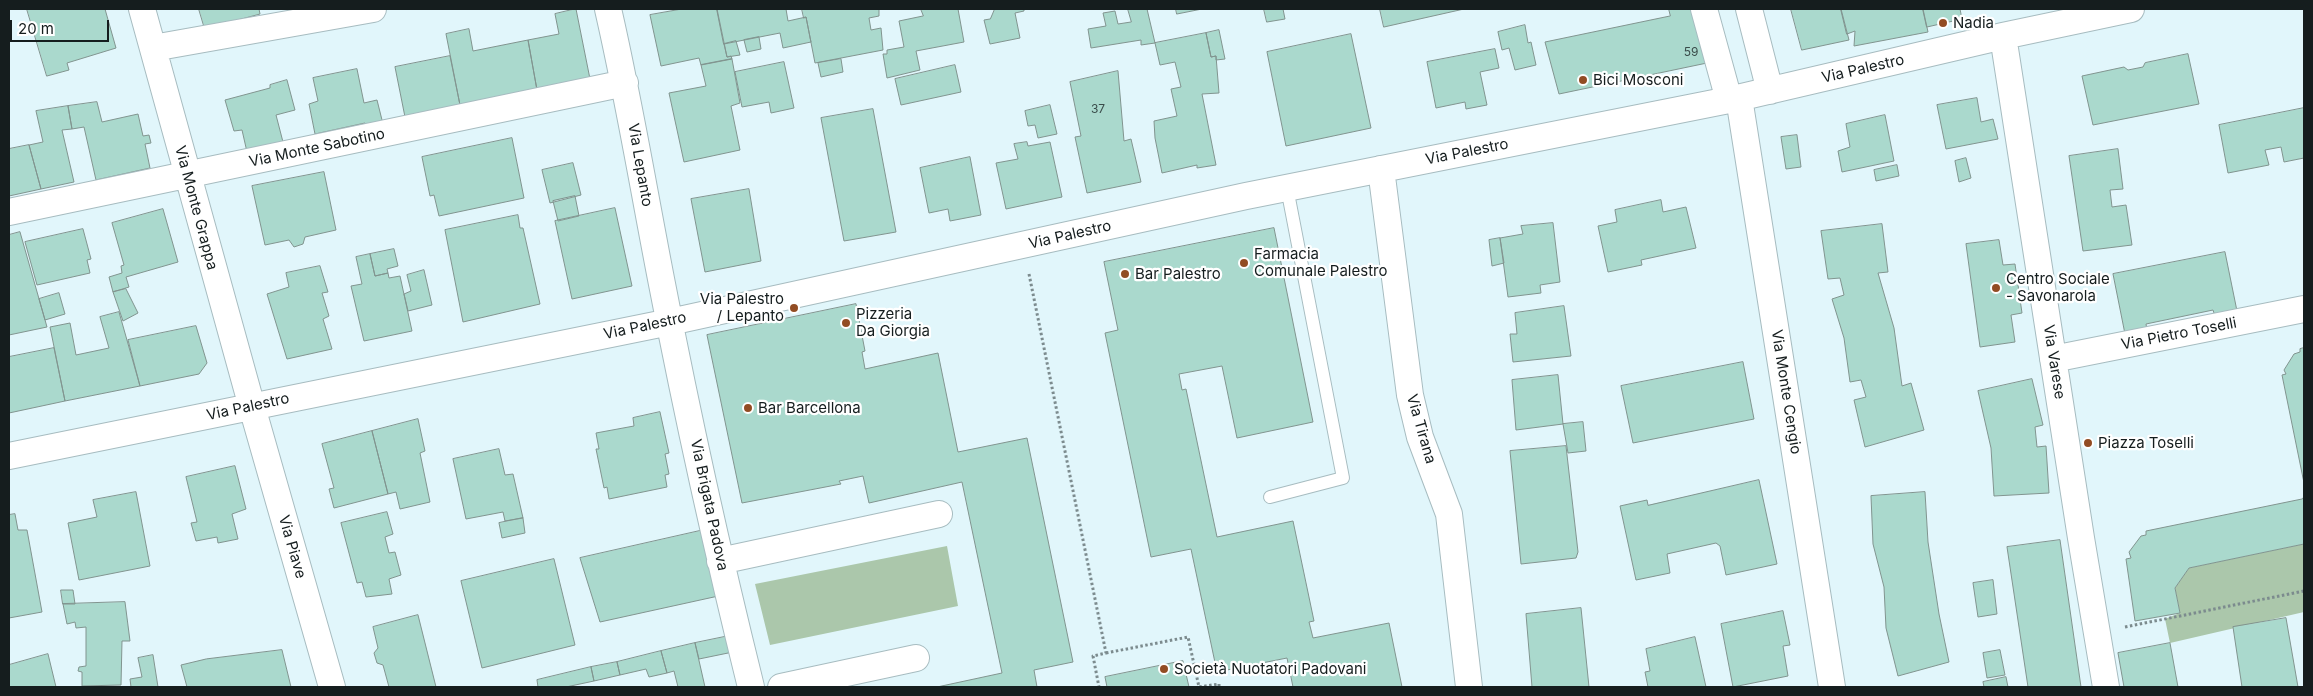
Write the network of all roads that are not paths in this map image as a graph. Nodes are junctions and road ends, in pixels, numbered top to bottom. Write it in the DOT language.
graph roads {
  1 [pos="142,9"];
  2 [pos="373,9"];
  3 [pos="608,9"];
  4 [pos="1704,9"];
  5 [pos="1749,9"];
  6 [pos="2131,9"];
  7 [pos="2003,36"];
  8 [pos="153,48"];
  9 [pos="625,83"];
  10 [pos="1770,91"];
  11 [pos="1734,99"];
  12 [pos="1381,169"];
  13 [pos="187,176"];
  14 [pos="1287,188"];
  15 [pos="9,212"];
  16 [pos="2304,309"];
  17 [pos="670,322"];
  18 [pos="2053,359"];
  19 [pos="252,407"];
  20 [pos="9,456"];
  21 [pos="1270,497"];
  22 [pos="939,514"];
  23 [pos="720,561"];
  24 [pos="916,658"];
  25 [pos="332,687"];
  26 [pos="751,687"];
  27 [pos="781,687"];
  28 [pos="1469,687"];
  29 [pos="1832,687"];
  30 [pos="2106,687"];
  1 -- 8 [label="street, Via Monte Grappa"];
  2 -- 8 [label="street"];
  3 -- 9 [label="street, Via Lepanto"];
  4 -- 11 [label="street, Via Monte Cengio"];
  5 -- 10 [label="street"];
  6 -- 7 [label="street, Via Palestro"];
  7 -- 10 [label="street, Via Palestro"];
  7 -- 18 [label="street, Via Varese"];
  8 -- 13 [label="street, Via Monte Grappa"];
  9 -- 13 [label="street, Via Monte Sabotino"];
  9 -- 17 [label="street, Via Lepanto"];
  10 -- 11 [label="street, Via Palestro"];
  11 -- 12 [label="street, Via Palestro"];
  11 -- 29 [label="street, Via Monte Cengio"];
  12 -- 14 [label="street, Via Palestro"];
  12 -- 28 [label="street, Via Tirana"];
  13 -- 15 [label="street, Via Monte Sabotino"];
  13 -- 19 [label="street, Via Monte Grappa"];
  14 -- 17 [label="street, Via Palestro"];
  14 -- 21 [label="lane"];
  16 -- 18 [label="street, Via Pietro Toselli"];
  17 -- 19 [label="street, Via Palestro"];
  17 -- 23 [label="street, Via Brigata Padova"];
  18 -- 30 [label="street, Via Varese"];
  19 -- 20 [label="street, Via Palestro"];
  19 -- 25 [label="street, Via Piave"];
  22 -- 23 [label="street"];
  23 -- 26 [label="street, Via Brigata Padova"];
  24 -- 27 [label="street"];
}
